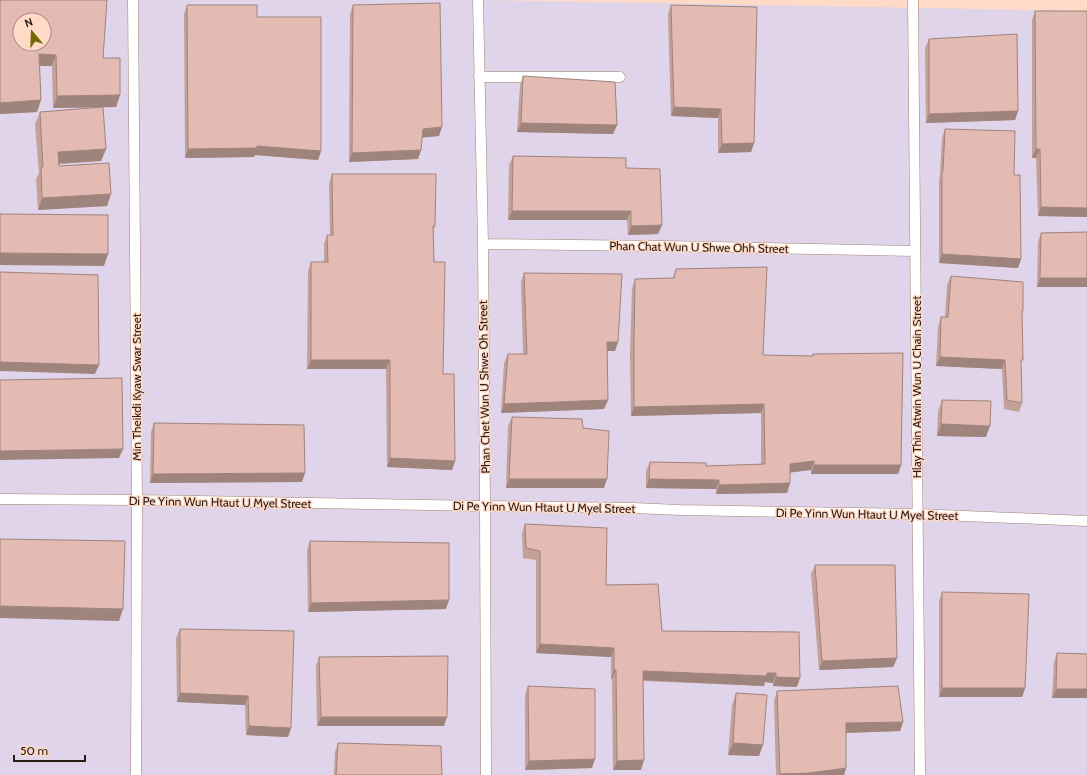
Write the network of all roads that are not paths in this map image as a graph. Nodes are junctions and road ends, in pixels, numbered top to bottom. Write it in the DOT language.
graph roads {
  1 [pos="133,0"];
  2 [pos="478,0"];
  3 [pos="913,0"];
  4 [pos="479,77"];
  5 [pos="620,77"];
  6 [pos="483,244"];
  7 [pos="915,251"];
  8 [pos="0,499"];
  9 [pos="137,500"];
  10 [pos="485,506"];
  11 [pos="917,514"];
  12 [pos="1087,521"];
  13 [pos="136,775"];
  14 [pos="486,775"];
  15 [pos="920,775"];
  1 -- 9 [label="street, Min Theikdi Kyaw Swar Street"];
  2 -- 4 [label="street, Phan Chet Wun U Shwe Oh Street"];
  3 -- 7 [label="street, Hlay Thin Atwin Wun U Chain Street"];
  4 -- 5 [label="street"];
  4 -- 6 [label="street, Phan Chet Wun U Shwe Oh Street"];
  6 -- 7 [label="street, Phan Chat Wun U Shwe Ohh Street"];
  6 -- 10 [label="street, Phan Chet Wun U Shwe Oh Street"];
  7 -- 11 [label="street, Hlay Thin Atwin Wun U Chain Street"];
  8 -- 9 [label="street, Di Pe Yinn Wun Htaut U Myel Street"];
  9 -- 10 [label="street, Di Pe Yinn Wun Htaut U Myel Street"];
  9 -- 13 [label="street, Min Theikdi Kyaw Swar Street"];
  10 -- 11 [label="street, Di Pe Yinn Wun Htaut U Myel Street"];
  10 -- 14 [label="street, Phan Chet Wun U Shwe Oh Street"];
  11 -- 12 [label="street, Di Pe Yinn Wun Htaut U Myel Street"];
  11 -- 15 [label="street, Hlay Thin Atwin Wun U Chain Street"];
}
